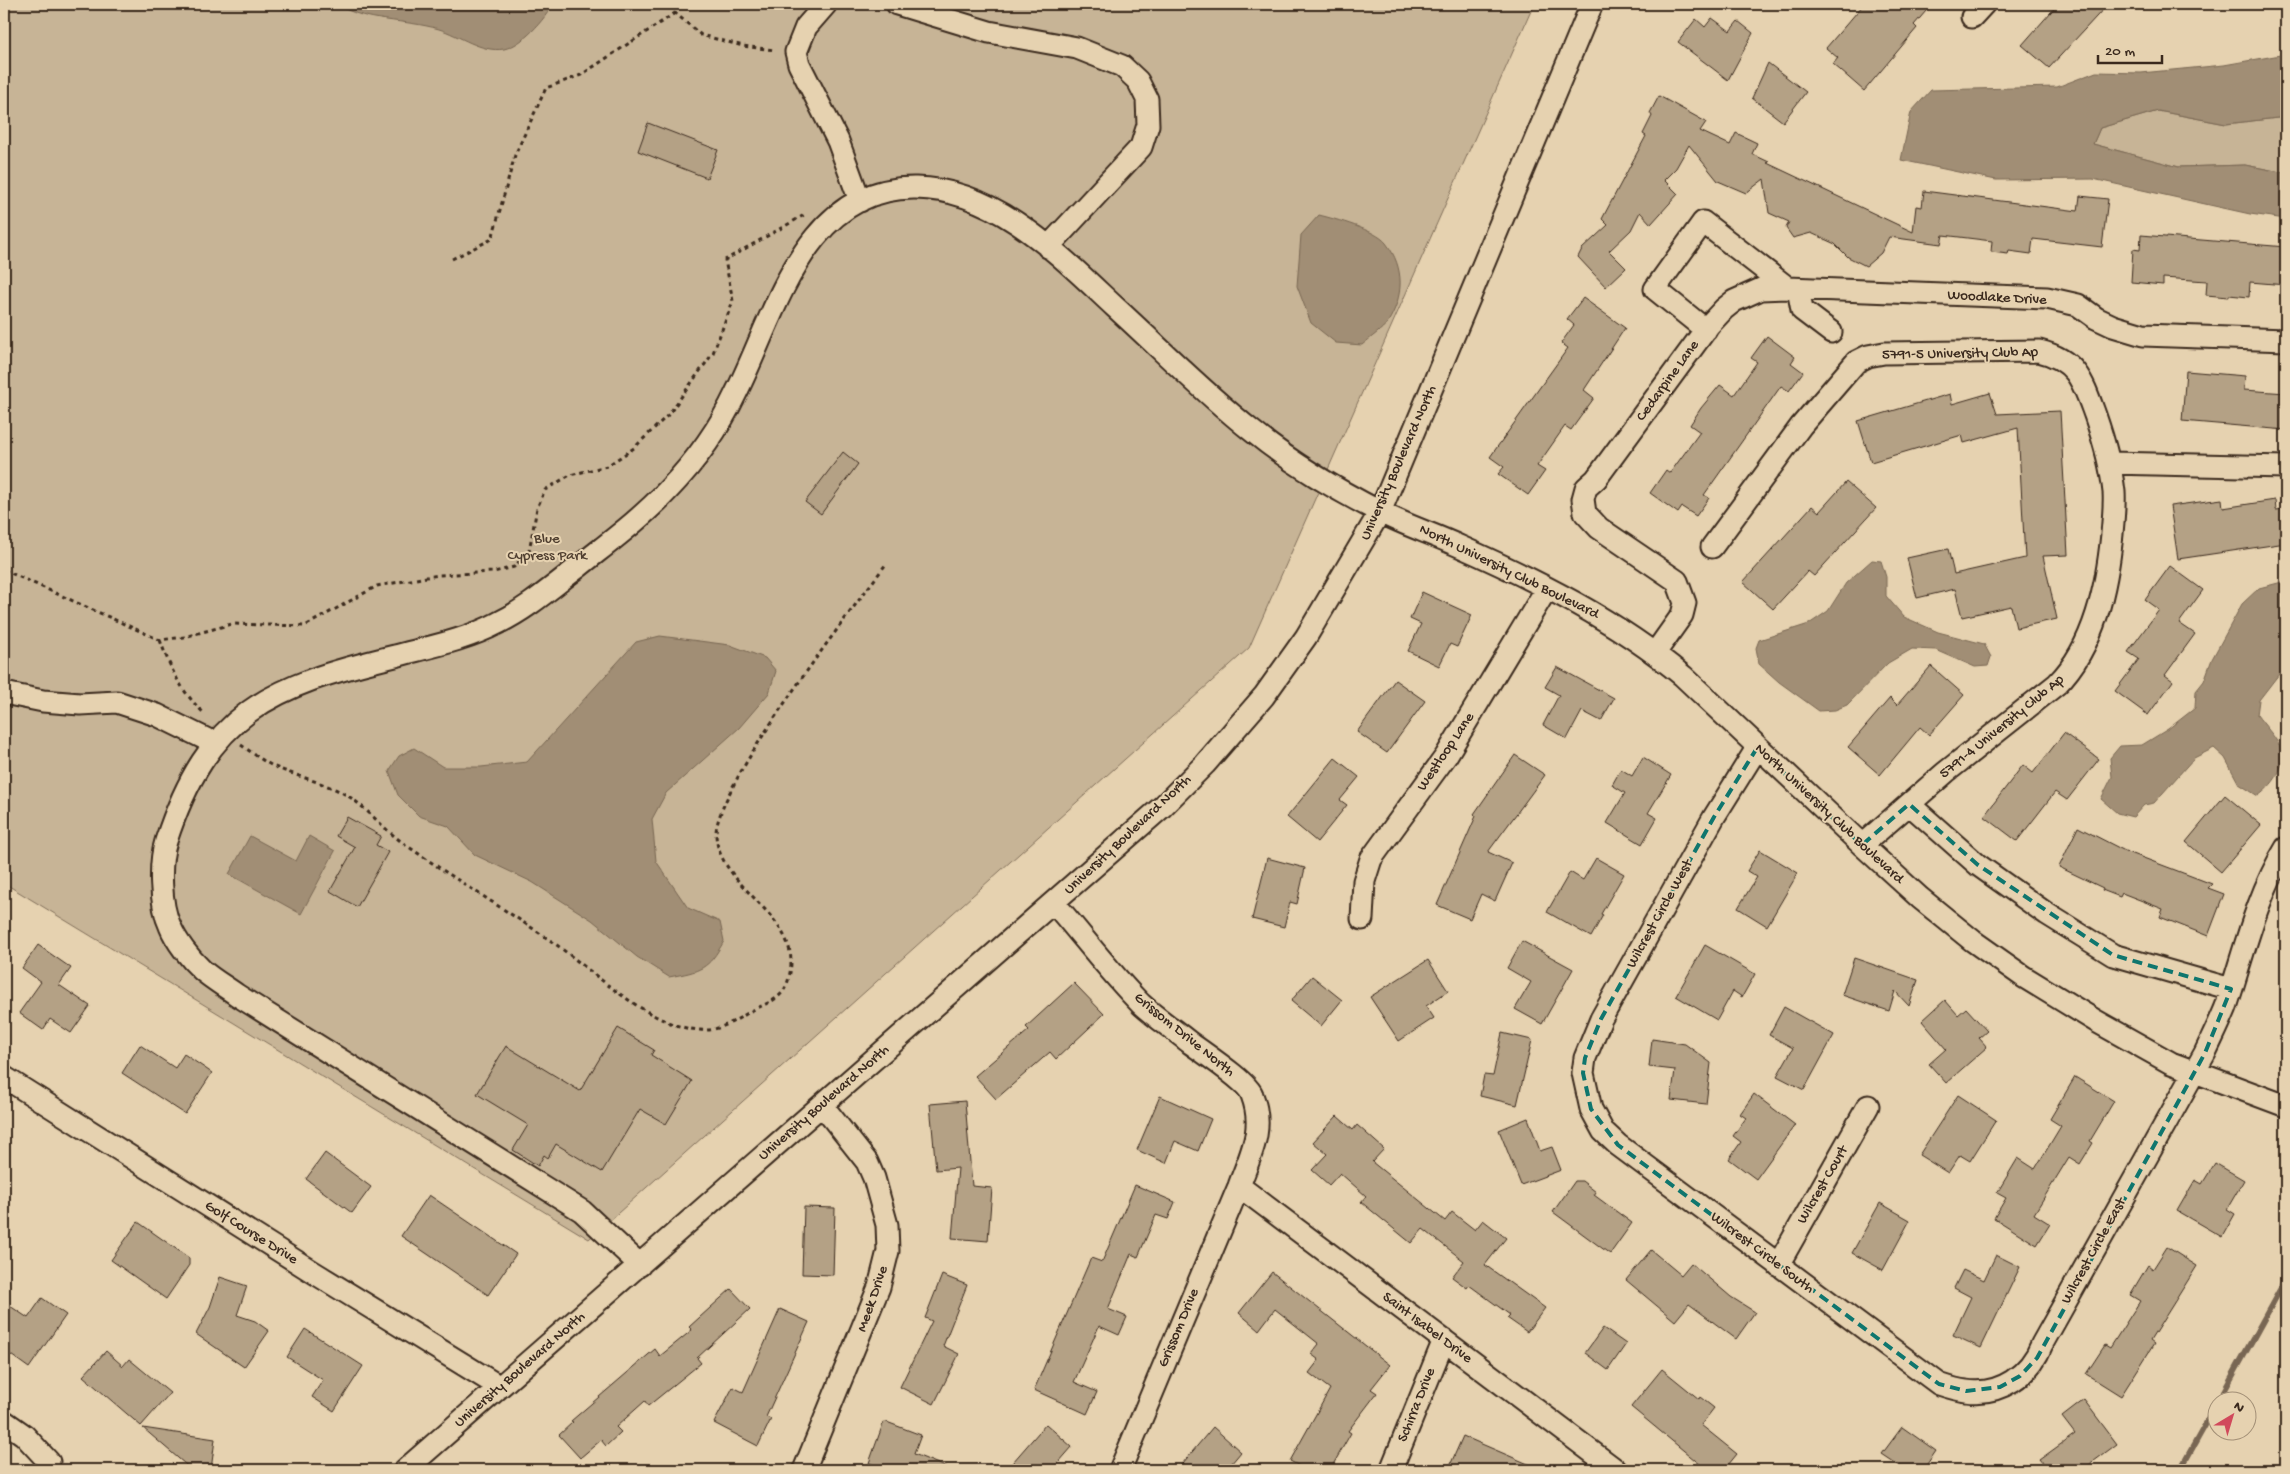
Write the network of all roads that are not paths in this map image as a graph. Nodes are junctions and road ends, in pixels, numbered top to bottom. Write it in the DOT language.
graph roads {
  1 [pos="826,4"];
  2 [pos="897,4"];
  3 [pos="1592,4"];
  4 [pos="860,201"];
  5 [pos="1048,247"];
  6 [pos="1793,288"];
  7 [pos="1761,289"];
  8 [pos="1706,330"];
  9 [pos="1831,332"];
  10 [pos="2286,340"];
  11 [pos="2110,463"];
  12 [pos="2286,467"];
  13 [pos="1380,512"];
  14 [pos="1712,547"];
  15 [pos="1547,588"];
  16 [pos="1655,653"];
  17 [pos="4,693"];
  18 [pos="220,737"];
  19 [pos="1757,748"];
  20 [pos="1909,804"];
  21 [pos="1862,846"];
  22 [pos="2286,848"];
  23 [pos="1054,903"];
  24 [pos="1362,919"];
  25 [pos="2231,989"];
  26 [pos="2192,1072"];
  27 [pos="4,1077"];
  28 [pos="1585,1088"];
  29 [pos="822,1105"];
  30 [pos="1868,1106"];
  31 [pos="2286,1106"];
  32 [pos="1239,1186"];
  33 [pos="640,1264"];
  34 [pos="1778,1265"];
  35 [pos="1444,1340"];
  36 [pos="500,1387"];
  37 [pos="1966,1391"];
  38 [pos="4,1421"];
  39 [pos="48,1462"];
  40 [pos="404,1470"];
  41 [pos="804,1470"];
  42 [pos="1120,1470"];
  43 [pos="1390,1470"];
  44 [pos="1616,1470"];
  1 -- 4 [label="street"];
  2 -- 5 [label="street"];
  3 -- 13 [label="street, University Boulevard North"];
  4 -- 5 [label="street, North University Club Boulevard"];
  4 -- 18 [label="street, North University Club Boulevard"];
  5 -- 13 [label="street, North University Club Boulevard"];
  6 -- 7 [label="street, Woodlake Drive"];
  6 -- 8 [label="street"];
  6 -- 9 [label="street"];
  6 -- 10 [label="street, Woodlake Drive"];
  7 -- 8 [label="street, Cedarpine Lane"];
  8 -- 16 [label="street, Cedarpine Lane"];
  11 -- 12 [label="street"];
  11 -- 14 [label="street, 5791-5 University Club Ap"];
  11 -- 20 [label="street, 5791-4 University Club Ap"];
  13 -- 15 [label="street, North University Club Boulevard"];
  13 -- 23 [label="street, University Boulevard North"];
  15 -- 16 [label="street, North University Club Boulevard"];
  15 -- 24 [label="street, Westloop Lane"];
  16 -- 19 [label="street, North University Club Boulevard"];
  17 -- 18 [label="street"];
  18 -- 33 [label="street, North University Club Boulevard"];
  19 -- 21 [label="street, North University Club Boulevard"];
  19 -- 28 [label="street, Wilcrest Circle West"];
  20 -- 21 [label="street, 5791-4 University Club Ap"];
  20 -- 25 [label="street"];
  21 -- 26 [label="street, North University Club Boulevard"];
  22 -- 25 [label="street, Wilcrest Circle East"];
  23 -- 29 [label="street, University Boulevard North"];
  23 -- 32 [label="street, Grissom Drive North"];
  25 -- 26 [label="street, Wilcrest Circle East"];
  26 -- 31 [label="street, North University Club Boulevard"];
  26 -- 37 [label="street, Wilcrest Circle East"];
  27 -- 36 [label="street, Golf Course Drive"];
  28 -- 34 [label="street, Wilcrest Circle South"];
  29 -- 33 [label="street, University Boulevard North"];
  29 -- 41 [label="street, Meek Drive"];
  30 -- 34 [label="street, Wilcrest Court"];
  32 -- 35 [label="street, Saint Isabel Drive"];
  32 -- 42 [label="street, Grissom Drive"];
  33 -- 36 [label="street, University Boulevard North"];
  34 -- 37 [label="street, Wilcrest Circle South"];
  35 -- 43 [label="street, Schirra Drive"];
  35 -- 44 [label="street, Saint Isabel Drive"];
  36 -- 40 [label="street, University Boulevard North"];
  38 -- 39 [label="street"];
}
